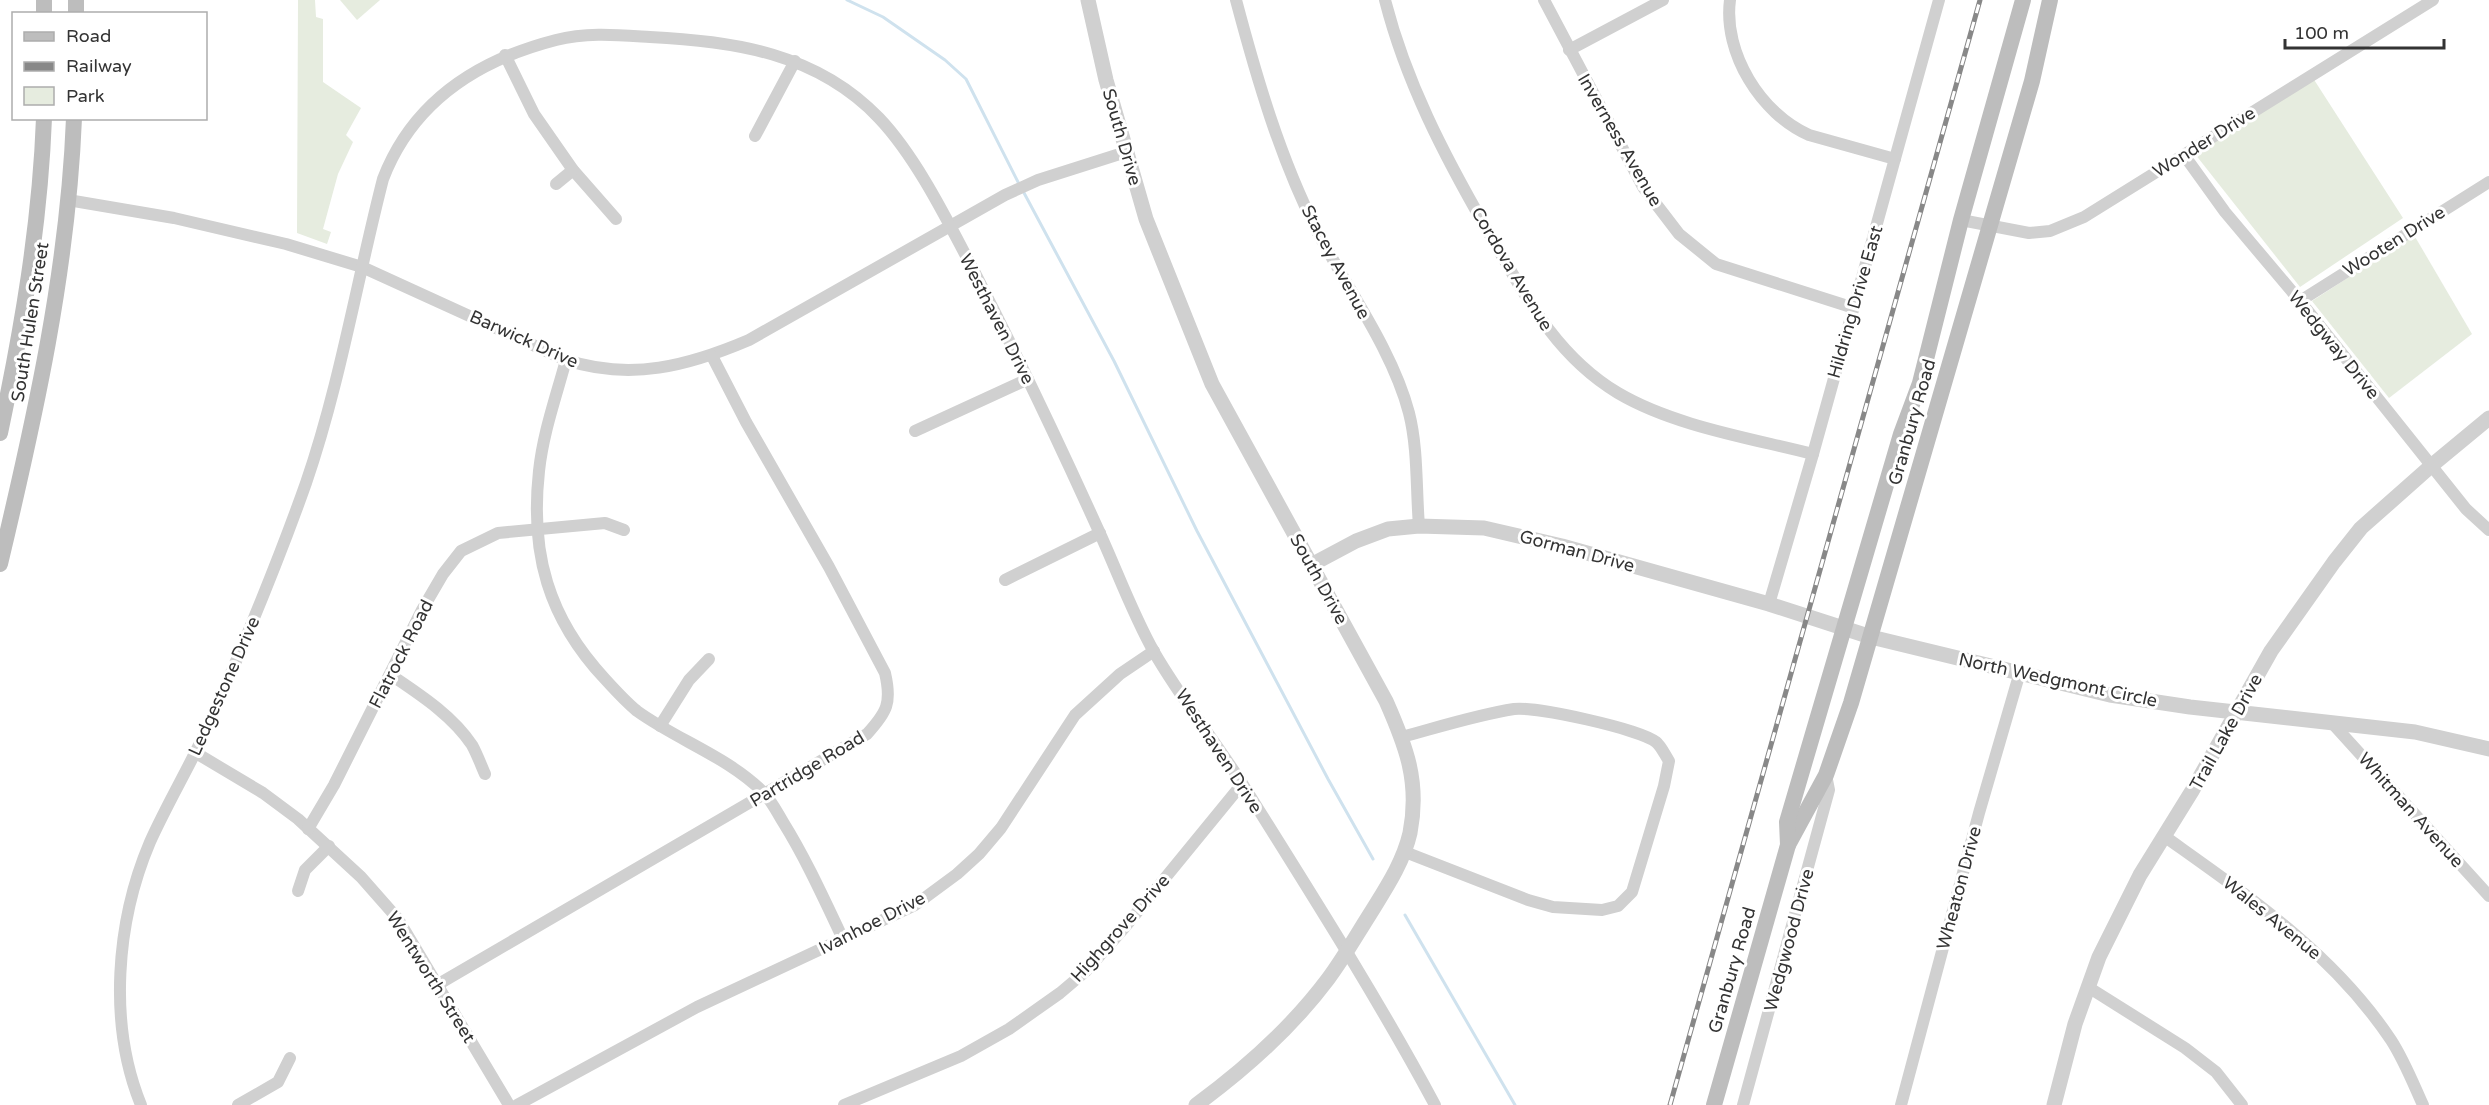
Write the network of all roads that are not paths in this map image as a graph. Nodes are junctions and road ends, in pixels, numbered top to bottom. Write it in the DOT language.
graph roads {
  1 [pos="1088,0"];
  2 [pos="1236,0"];
  3 [pos="1385,0"];
  4 [pos="1544,0"];
  5 [pos="1663,0"];
  6 [pos="1730,0"];
  7 [pos="1939,0"];
  8 [pos="2023,0"];
  9 [pos="2050,0"];
  10 [pos="2433,0"];
  11 [pos="1569,50"];
  12 [pos="506,55"];
  13 [pos="795,62"];
  14 [pos="44,120"];
  15 [pos="74,120"];
  16 [pos="755,136"];
  17 [pos="1126,152"];
  18 [pos="2184,155"];
  19 [pos="1895,159"];
  20 [pos="573,170"];
  21 [pos="2489,182"];
  22 [pos="556,184"];
  23 [pos="68,200"];
  24 [pos="616,219"];
  25 [pos="1961,220"];
  26 [pos="950,224"];
  27 [pos="1990,225"];
  28 [pos="362,267"];
  29 [pos="2300,301"];
  30 [pos="1854,308"];
  31 [pos="712,356"];
  32 [pos="566,360"];
  33 [pos="1028,379"];
  34 [pos="2489,418"];
  35 [pos="915,431"];
  36 [pos="0,433"];
  37 [pos="1813,454"];
  38 [pos="2431,466"];
  39 [pos="1419,526"];
  40 [pos="536,528"];
  41 [pos="624,530"];
  42 [pos="2489,530"];
  43 [pos="1100,532"];
  44 [pos="0,564"];
  45 [pos="1311,565"];
  46 [pos="1005,580"];
  47 [pos="1768,604"];
  48 [pos="1842,629"];
  49 [pos="1871,637"];
  50 [pos="1154,651"];
  51 [pos="708,659"];
  52 [pos="2020,672"];
  53 [pos="391,675"];
  54 [pos="1829,680"];
  55 [pos="2237,712"];
  56 [pos="2333,724"];
  57 [pos="660,726"];
  58 [pos="1402,737"];
  59 [pos="2489,749"];
  60 [pos="196,753"];
  61 [pos="485,774"];
  62 [pos="1826,775"];
  63 [pos="1242,784"];
  64 [pos="765,794"];
  65 [pos="308,829"];
  66 [pos="2164,836"];
  67 [pos="1788,845"];
  68 [pos="329,846"];
  69 [pos="1405,852"];
  70 [pos="298,891"];
  71 [pos="2489,896"];
  72 [pos="843,939"];
  73 [pos="1346,953"];
  74 [pos="437,985"];
  75 [pos="2088,987"];
  76 [pos="290,1058"];
  77 [pos="141,1105"];
  78 [pos="238,1105"];
  79 [pos="509,1105"];
  80 [pos="517,1105"];
  81 [pos="844,1105"];
  82 [pos="1196,1105"];
  83 [pos="1435,1105"];
  84 [pos="1714,1105"];
  85 [pos="1743,1105"];
  86 [pos="1901,1105"];
  87 [pos="2054,1105"];
  88 [pos="2242,1105"];
  89 [pos="2423,1105"];
  1 -- 17 [label="street, South Drive"];
  2 -- 39 [label="street, Stacey Avenue"];
  3 -- 37 [label="street, Cordova Avenue"];
  4 -- 11 [label="street, Inverness Avenue"];
  5 -- 11 [label="street"];
  6 -- 19 [label="street"];
  7 -- 19 [label="street, Hildring Drive East"];
  8 -- 25 [label="main road, Granbury Road"];
  9 -- 27 [label="main road, Granbury Road"];
  10 -- 18 [label="street, Wonder Drive"];
  11 -- 30 [label="street, Inverness Avenue"];
  12 -- 13 [label="street, Westhaven Drive"];
  12 -- 20 [label="street"];
  12 -- 28 [label="street, Westhaven Drive"];
  13 -- 16 [label="street"];
  13 -- 26 [label="street, Westhaven Drive"];
  14 -- 36 [label="main road, South Hulen Street"];
  15 -- 23 [label="main road, South Hulen Street"];
  17 -- 26 [label="street, Barwick Drive"];
  17 -- 45 [label="street, South Drive"];
  18 -- 27 [label="street, Wonder Drive"];
  18 -- 29 [label="street, Wedgway Drive"];
  19 -- 30 [label="street, Hildring Drive East"];
  20 -- 22 [label="street"];
  20 -- 24 [label="street"];
  21 -- 29 [label="street, Wooten Drive"];
  23 -- 28 [label="street, Barwick Drive"];
  23 -- 44 [label="main road, South Hulen Street"];
  25 -- 27 [label="street, Wonder Drive"];
  25 -- 48 [label="main road, Granbury Road"];
  26 -- 31 [label="street, Barwick Drive"];
  26 -- 33 [label="street, Westhaven Drive"];
  27 -- 49 [label="main road, Granbury Road"];
  28 -- 32 [label="street, Barwick Drive"];
  28 -- 60 [label="street, Ledgestone Drive"];
  29 -- 38 [label="street, Wedgway Drive"];
  30 -- 37 [label="street, Hildring Drive East"];
  31 -- 32 [label="street, Barwick Drive"];
  31 -- 64 [label="street, Partridge Road"];
  32 -- 40 [label="street"];
  33 -- 35 [label="street"];
  33 -- 43 [label="street, Westhaven Drive"];
  34 -- 38 [label="street, Trail Lake Drive"];
  37 -- 47 [label="street, Hildring Drive East"];
  38 -- 42 [label="street, Wedgway Drive"];
  38 -- 55 [label="street, Trail Lake Drive"];
  39 -- 45 [label="street, Gorman Drive"];
  39 -- 47 [label="street, Gorman Drive"];
  40 -- 41 [label="street, Flatrock Road"];
  40 -- 53 [label="street, Flatrock Road"];
  40 -- 57 [label="street"];
  43 -- 46 [label="street"];
  43 -- 50 [label="street, Westhaven Drive"];
  45 -- 58 [label="street, South Drive"];
  47 -- 48 [label="street, Gorman Drive"];
  48 -- 49 [label="street, North Wedgmont Circle"];
  48 -- 54 [label="main road, Granbury Road"];
  49 -- 52 [label="street, North Wedgmont Circle"];
  49 -- 62 [label="main road, Granbury Road"];
  50 -- 63 [label="street, Westhaven Drive"];
  50 -- 72 [label="street, Ivanhoe Drive"];
  51 -- 57 [label="street"];
  52 -- 55 [label="street, North Wedgmont Circle"];
  52 -- 86 [label="street, Wheaton Drive"];
  53 -- 61 [label="street"];
  53 -- 65 [label="street, Flatrock Road"];
  54 -- 62 [label="main road"];
  54 -- 67 [label="main road, Granbury Road"];
  55 -- 56 [label="street, North Wedgmont Circle"];
  55 -- 66 [label="street, Trail Lake Drive"];
  56 -- 59 [label="street, North Wedgmont Circle"];
  56 -- 71 [label="street, Whitman Avenue"];
  57 -- 64 [label="street"];
  58 -- 69 [label="street, South Drive"];
  58 -- 69 [label="street"];
  60 -- 65 [label="street, Wentworth Street"];
  60 -- 77 [label="street, Ledgestone Drive"];
  62 -- 67 [label="main road, Granbury Road"];
  62 -- 85 [label="street, Wedgwood Drive"];
  63 -- 73 [label="street, Westhaven Drive"];
  63 -- 81 [label="street, Highgrove Drive"];
  64 -- 72 [label="street"];
  64 -- 74 [label="street, Partridge Road"];
  65 -- 68 [label="street, Wentworth Street"];
  66 -- 75 [label="street, Trail Lake Drive"];
  66 -- 89 [label="street, Wales Avenue"];
  67 -- 84 [label="main road, Granbury Road"];
  68 -- 70 [label="street"];
  68 -- 74 [label="street, Wentworth Street"];
  69 -- 73 [label="street, South Drive"];
  72 -- 80 [label="street, Ivanhoe Drive"];
  73 -- 82 [label="street, South Drive"];
  73 -- 83 [label="street, Westhaven Drive"];
  74 -- 79 [label="street, Wentworth Street"];
  75 -- 87 [label="street, Trail Lake Drive"];
  75 -- 88 [label="street"];
  76 -- 78 [label="street"];
}
